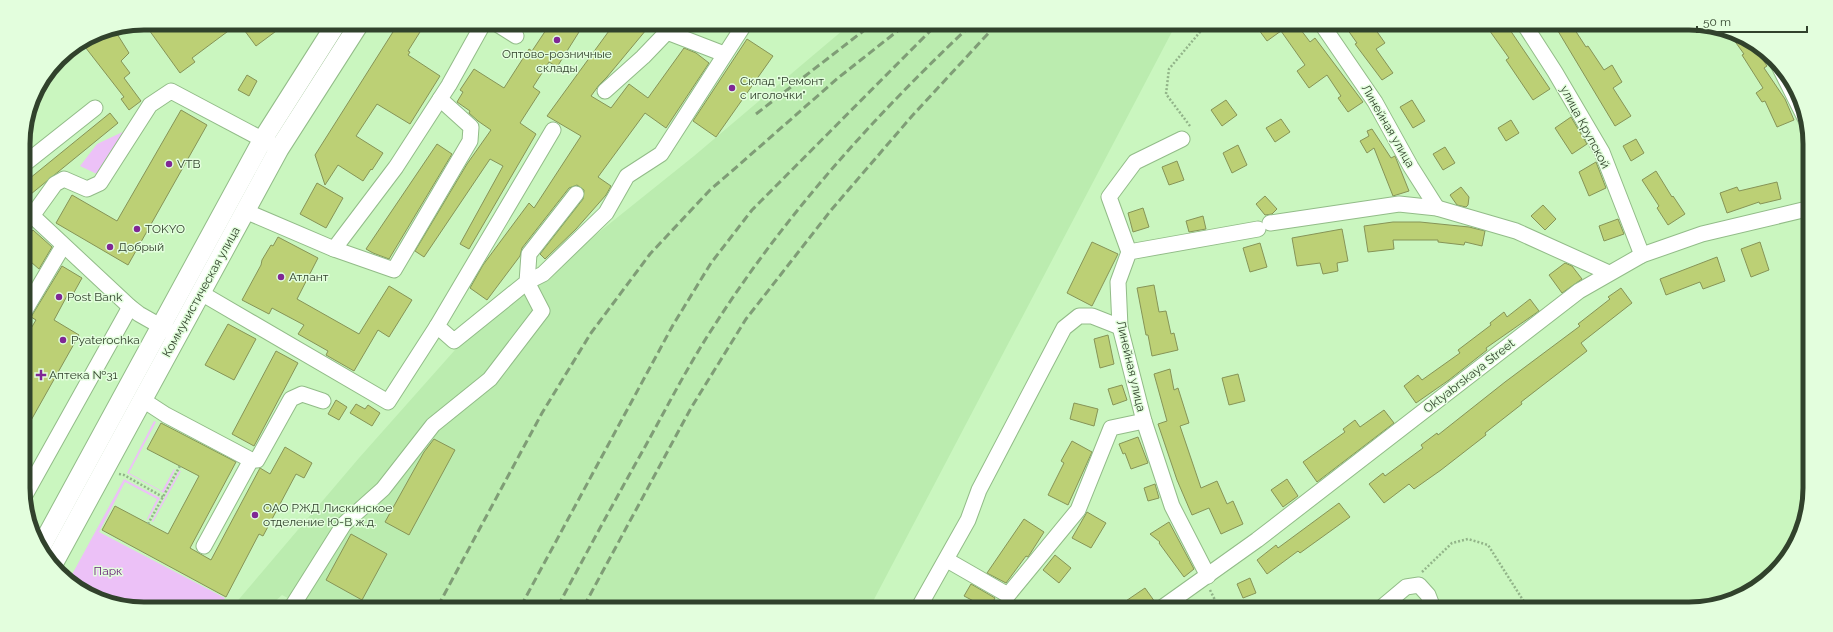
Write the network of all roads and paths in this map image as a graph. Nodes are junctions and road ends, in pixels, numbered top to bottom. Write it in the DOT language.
graph roads {
  1 [pos="332,30"];
  2 [pos="355,30"];
  3 [pos="480,30"];
  4 [pos="506,30"];
  5 [pos="741,30"];
  6 [pos="1202,30"];
  7 [pos="1325,30"];
  8 [pos="1528,30"];
  9 [pos="516,36"];
  10 [pos="724,54"];
  11 [pos="605,91"];
  12 [pos="440,99"];
  13 [pos="95,108"];
  14 [pos="553,130"];
  15 [pos="1188,136"];
  16 [pos="263,139"];
  17 [pos="279,149"];
  18 [pos="30,159"];
  19 [pos="576,194"];
  20 [pos="1437,208"];
  21 [pos="30,210"];
  22 [pos="1803,210"];
  23 [pos="245,211"];
  24 [pos="30,214"];
  25 [pos="63,246"];
  26 [pos="334,248"];
  27 [pos="1129,252"];
  28 [pos="1642,255"];
  29 [pos="1609,273"];
  30 [pos="527,282"];
  31 [pos="201,293"];
  32 [pos="30,302"];
  33 [pos="130,307"];
  34 [pos="161,326"];
  35 [pos="437,326"];
  36 [pos="1120,327"];
  37 [pos="177,336"];
  38 [pos="142,400"];
  39 [pos="323,401"];
  40 [pos="1144,421"];
  41 [pos="251,460"];
  42 [pos="180,466"];
  43 [pos="124,475"];
  44 [pos="30,486"];
  45 [pos="163,497"];
  46 [pos="148,524"];
  47 [pos="42,538"];
  48 [pos="204,546"];
  49 [pos="55,560"];
  50 [pos="947,560"];
  51 [pos="1206,578"];
  52 [pos="1406,587"];
  53 [pos="295,602"];
  54 [pos="922,602"];
  55 [pos="1171,602"];
  56 [pos="1216,602"];
  57 [pos="1388,602"];
  58 [pos="1431,602"];
  59 [pos="1524,602"];
  1 -- 16 [label="main road, Коммунистическая улица"];
  2 -- 17 [label="main road, Коммунистическая улица"];
  3 -- 12 [label="street"];
  4 -- 9 [label="street"];
  5 -- 10 [label="street"];
  6 -- 15 [label="path"];
  7 -- 20 [label="street, Линейная улица"];
  8 -- 28 [label="street, улица Крупской"];
  10 -- 11 [label="street"];
  10 -- 30 [label="street"];
  12 -- 26 [label="street"];
  12 -- 26 [label="street"];
  13 -- 18 [label="street"];
  14 -- 35 [label="street"];
  15 -- 27 [label="street"];
  16 -- 17 [label="street"];
  16 -- 21 [label="street"];
  16 -- 34 [label="main road, Коммунистическая улица"];
  17 -- 23 [label="main road, Коммунистическая улица"];
  19 -- 30 [label="street"];
  20 -- 27 [label="street"];
  20 -- 29 [label="street"];
  22 -- 28 [label="street, Oktyabrskaya Street"];
  23 -- 26 [label="street"];
  23 -- 31 [label="main road, Коммунистическая улица"];
  24 -- 25 [label="street"];
  25 -- 32 [label="street"];
  25 -- 33 [label="street"];
  27 -- 36 [label="street, Линейная улица"];
  28 -- 29 [label="street, Oktyabrskaya Street"];
  29 -- 51 [label="street, Oktyabrskaya Street"];
  30 -- 35 [label="street"];
  30 -- 53 [label="street"];
  31 -- 35 [label="street"];
  31 -- 37 [label="main road, Коммунистическая улица"];
  33 -- 34 [label="street"];
  33 -- 44 [label="street"];
  34 -- 37 [label="street"];
  34 -- 47 [label="main road, Коммунистическая улица"];
  36 -- 40 [label="street, Линейная улица"];
  36 -- 50 [label="street"];
  37 -- 38 [label="main road, Коммунистическая улица"];
  38 -- 41 [label="street"];
  38 -- 49 [label="main road, Коммунистическая улица"];
  39 -- 41 [label="street"];
  40 -- 50 [label="street"];
  40 -- 51 [label="street, Линейная улица"];
  41 -- 48 [label="street"];
  42 -- 45 [label="path"];
  43 -- 45 [label="path"];
  45 -- 46 [label="path"];
  50 -- 54 [label="street"];
  51 -- 55 [label="street, Oktyabrskaya Street"];
  51 -- 56 [label="path"];
  52 -- 57 [label="street"];
  52 -- 58 [label="street"];
  52 -- 59 [label="path"];
}
